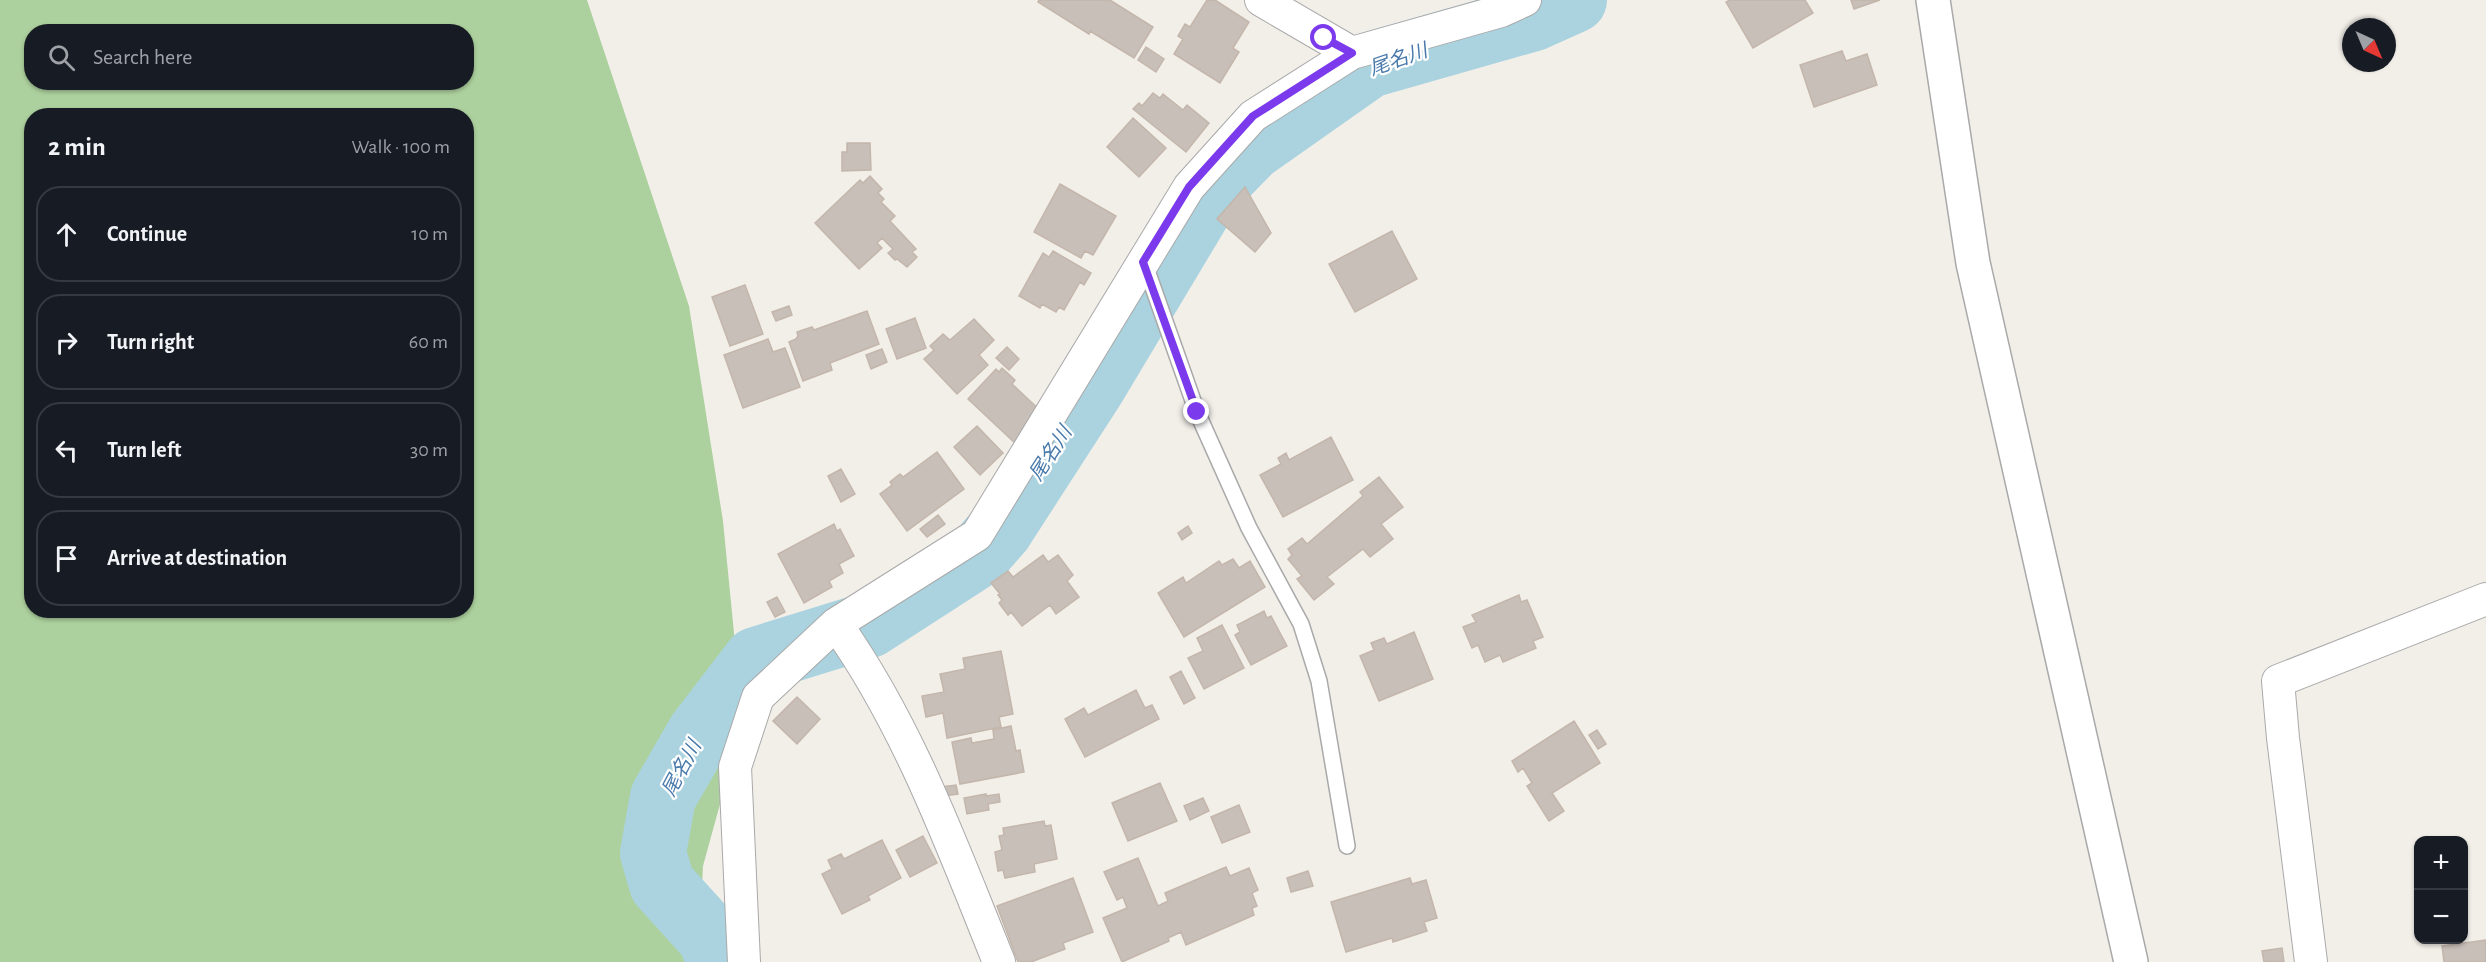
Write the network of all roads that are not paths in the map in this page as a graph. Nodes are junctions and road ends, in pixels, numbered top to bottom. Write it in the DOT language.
graph roads {
  1 [pos="1261,0"];
  2 [pos="1525,0"];
  3 [pos="1933,0"];
  4 [pos="1352,53"];
  5 [pos="1143,262"];
  6 [pos="2486,599"];
  7 [pos="836,624"];
  8 [pos="1347,846"];
  9 [pos="744,962"];
  10 [pos="999,962"];
  11 [pos="2131,962"];
  12 [pos="2311,962"];
  1 -- 4 [label="street"];
  2 -- 4 [label="street"];
  3 -- 11 [label="street"];
  4 -- 5 [label="street"];
  5 -- 7 [label="street"];
  5 -- 8 [label="lane"];
  6 -- 12 [label="street"];
  7 -- 9 [label="street"];
  7 -- 10 [label="street"];
}
